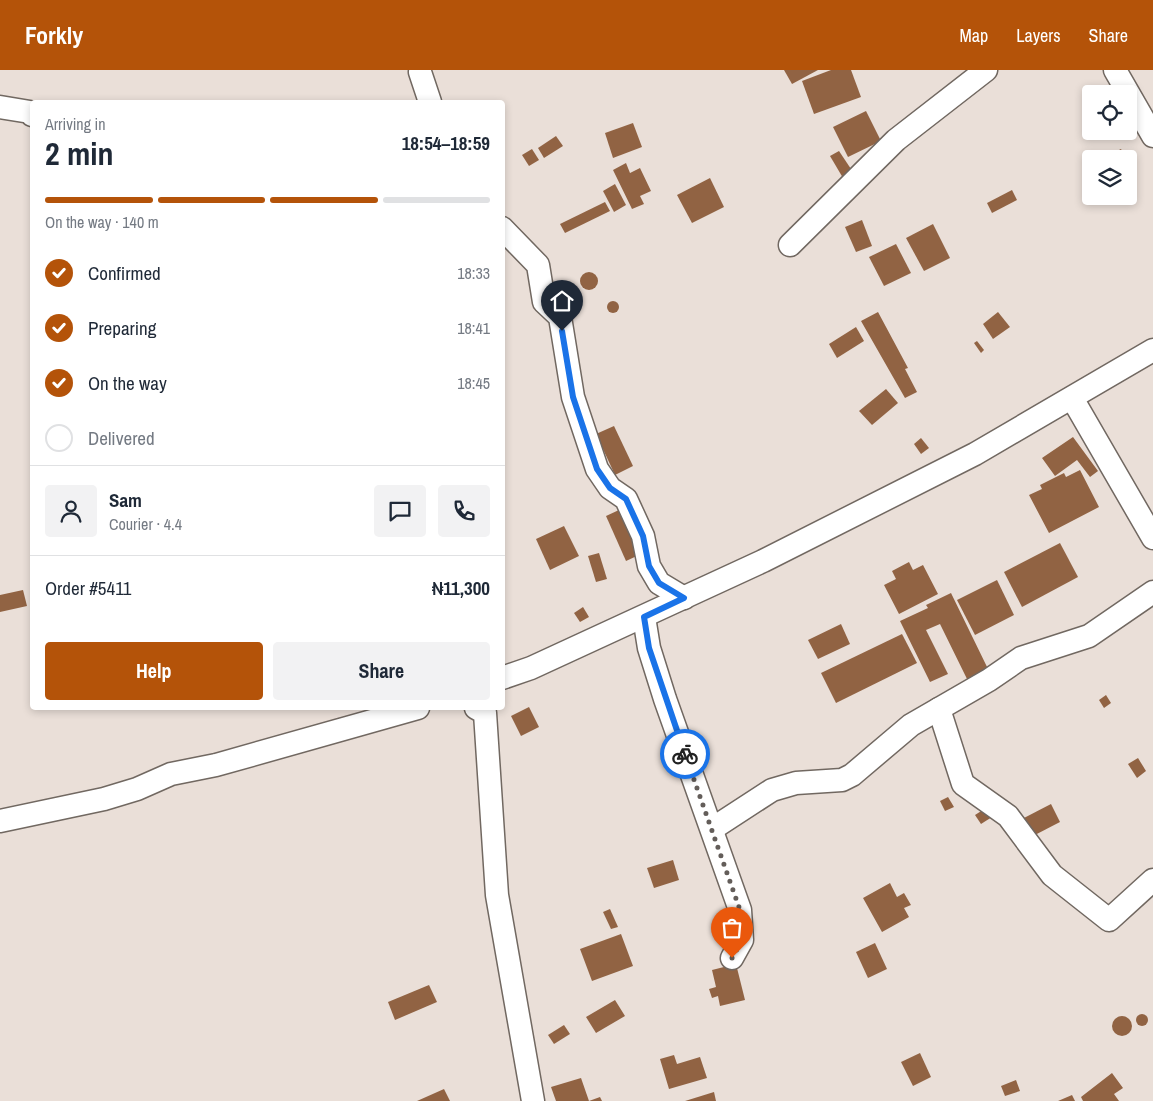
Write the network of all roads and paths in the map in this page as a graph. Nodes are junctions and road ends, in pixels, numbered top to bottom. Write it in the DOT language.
graph roads {
  1 [pos="986,70"];
  2 [pos="1115,70"];
  3 [pos="420,72"];
  4 [pos="429,100"];
  5 [pos="0,107"];
  6 [pos="30,112"];
  7 [pos="1153,136"];
  8 [pos="505,231"];
  9 [pos="790,245"];
  10 [pos="1153,350"];
  11 [pos="1072,398"];
  12 [pos="1153,538"];
  13 [pos="1153,592"];
  14 [pos="684,598"];
  15 [pos="644,617"];
  16 [pos="505,677"];
  17 [pos="939,709"];
  18 [pos="411,710"];
  19 [pos="480,710"];
  20 [pos="0,821"];
  21 [pos="712,829"];
  22 [pos="1153,880"];
  23 [pos="732,958"];
  24 [pos="533,1101"];
  1 -- 9 [label="street"];
  2 -- 7 [label="street"];
  3 -- 4 [label="street"];
  5 -- 6 [label="street"];
  8 -- 14 [label="street"];
  10 -- 11 [label="street"];
  11 -- 12 [label="street"];
  11 -- 14 [label="street"];
  13 -- 17 [label="street"];
  14 -- 15 [label="street"];
  15 -- 16 [label="street"];
  15 -- 21 [label="street"];
  17 -- 21 [label="street"];
  17 -- 22 [label="street"];
  18 -- 20 [label="street"];
  19 -- 24 [label="street"];
  21 -- 23 [label="street"];
}
